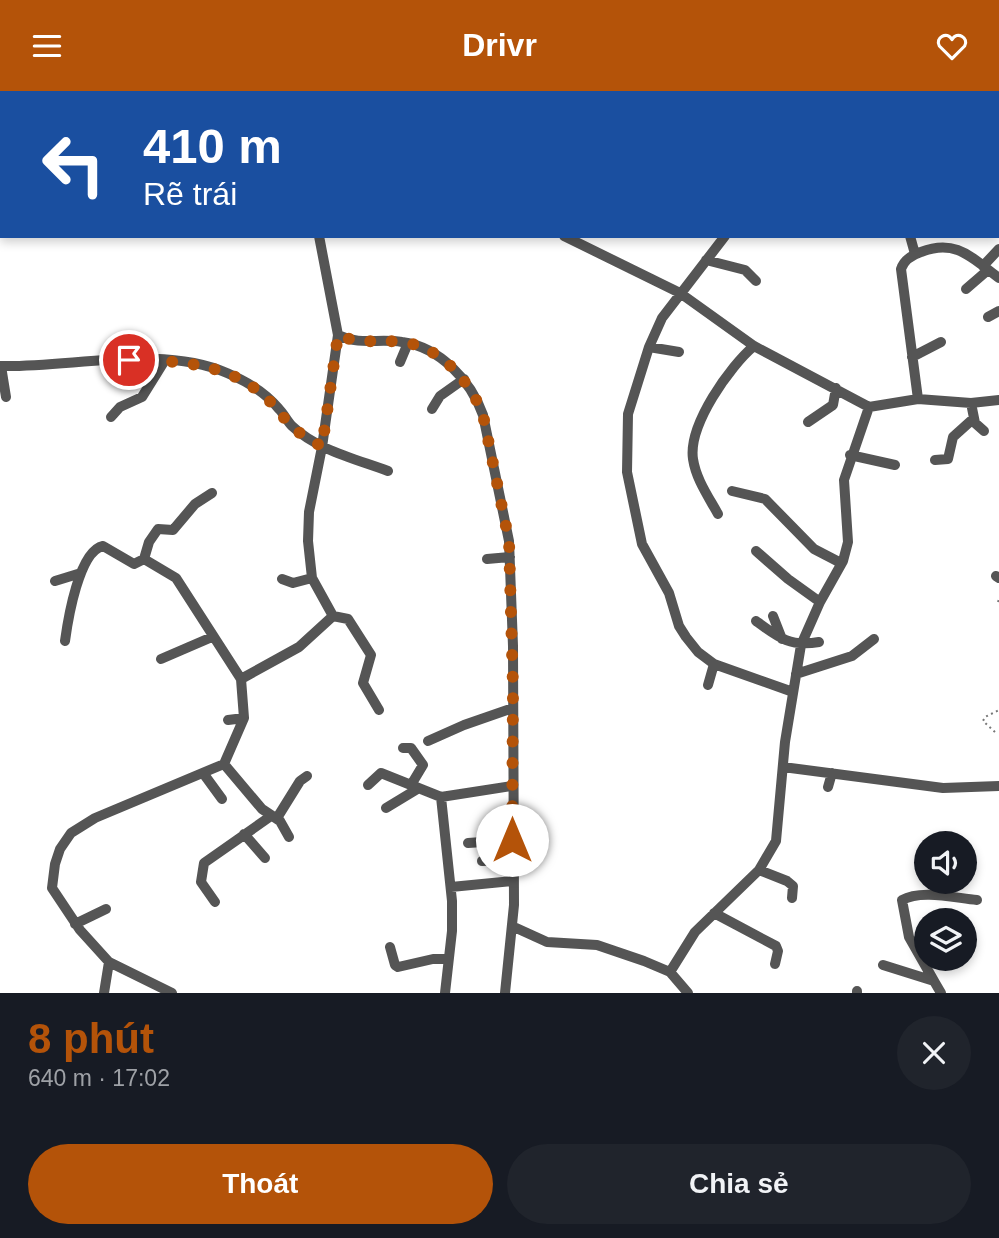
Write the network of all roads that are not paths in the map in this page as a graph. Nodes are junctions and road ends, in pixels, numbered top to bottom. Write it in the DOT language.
graph roads {
  1 [pos="319,238"];
  2 [pos="568,238"];
  3 [pos="723,238"];
  4 [pos="911,238"];
  5 [pos="999,249"];
  6 [pos="915,254"];
  7 [pos="706,260"];
  8 [pos="986,268"];
  9 [pos="999,278"];
  10 [pos="757,281"];
  11 [pos="966,289"];
  12 [pos="680,293"];
  13 [pos="999,311"];
  14 [pos="988,317"];
  15 [pos="338,335"];
  16 [pos="941,342"];
  17 [pos="408,343"];
  18 [pos="754,346"];
  19 [pos="649,347"];
  20 [pos="679,352"];
  21 [pos="912,357"];
  22 [pos="165,361"];
  23 [pos="400,362"];
  24 [pos="1,366"];
  25 [pos="464,379"];
  26 [pos="836,388"];
  27 [pos="6,397"];
  28 [pos="918,399"];
  29 [pos="999,400"];
  30 [pos="971,404"];
  31 [pos="869,407"];
  32 [pos="432,409"];
  33 [pos="111,417"];
  34 [pos="973,419"];
  35 [pos="808,422"];
  36 [pos="984,432"];
  37 [pos="322,447"];
  38 [pos="850,455"];
  39 [pos="935,460"];
  40 [pos="895,465"];
  41 [pos="388,471"];
  42 [pos="732,491"];
  43 [pos="212,493"];
  44 [pos="718,514"];
  45 [pos="756,551"];
  46 [pos="510,557"];
  47 [pos="144,559"];
  48 [pos="487,559"];
  49 [pos="841,563"];
  50 [pos="81,573"];
  51 [pos="312,578"];
  52 [pos="282,579"];
  53 [pos="55,581"];
  54 [pos="820,602"];
  55 [pos="333,616"];
  56 [pos="773,617"];
  57 [pos="756,621"];
  58 [pos="212,637"];
  59 [pos="874,639"];
  60 [pos="782,640"];
  61 [pos="65,641"];
  62 [pos="819,642"];
  63 [pos="801,645"];
  64 [pos="160,659"];
  65 [pos="714,664"];
  66 [pos="796,674"];
  67 [pos="241,679"];
  68 [pos="708,685"];
  69 [pos="793,692"];
  70 [pos="513,708"];
  71 [pos="379,710"];
  72 [pos="244,718"];
  73 [pos="228,720"];
  74 [pos="428,741"];
  75 [pos="403,748"];
  76 [pos="224,764"];
  77 [pos="783,767"];
  78 [pos="203,773"];
  79 [pos="832,773"];
  80 [pos="307,776"];
  81 [pos="368,785"];
  82 [pos="512,786"];
  83 [pos="999,786"];
  84 [pos="415,787"];
  85 [pos="828,787"];
  86 [pos="441,797"];
  87 [pos="222,799"];
  88 [pos="386,808"];
  89 [pos="274,817"];
  90 [pos="244,834"];
  91 [pos="289,838"];
  92 [pos="512,840"];
  93 [pos="468,843"];
  94 [pos="265,858"];
  95 [pos="512,860"];
  96 [pos="482,861"];
  97 [pos="759,870"];
  98 [pos="513,881"];
  99 [pos="451,887"];
  100 [pos="792,898"];
  101 [pos="977,900"];
  102 [pos="215,902"];
  103 [pos="106,909"];
  104 [pos="714,913"];
  105 [pos="75,924"];
  106 [pos="514,927"];
  107 [pos="390,947"];
  108 [pos="448,959"];
  109 [pos="109,962"];
  110 [pos="775,964"];
  111 [pos="883,965"];
  112 [pos="670,972"];
  113 [pos="934,981"];
  114 [pos="104,993"];
  115 [pos="172,993"];
  116 [pos="445,993"];
  117 [pos="505,993"];
  118 [pos="688,993"];
  119 [pos="941,993"];
  1 -- 15 [label="street"];
  2 -- 12 [label="street"];
  3 -- 7 [label="street"];
  4 -- 6 [label="street"];
  5 -- 8 [label="street"];
  6 -- 8 [label="street"];
  6 -- 21 [label="street"];
  7 -- 10 [label="street"];
  7 -- 12 [label="street"];
  8 -- 9 [label="street"];
  8 -- 11 [label="street"];
  12 -- 18 [label="street"];
  12 -- 19 [label="street"];
  13 -- 14 [label="street"];
  15 -- 17 [label="street"];
  15 -- 37 [label="street"];
  16 -- 21 [label="street"];
  17 -- 23 [label="street"];
  17 -- 25 [label="street"];
  18 -- 26 [label="street"];
  18 -- 44 [label="street"];
  19 -- 20 [label="street"];
  19 -- 65 [label="street"];
  21 -- 28 [label="street"];
  22 -- 24 [label="street"];
  22 -- 33 [label="street"];
  22 -- 37 [label="street"];
  24 -- 27 [label="street"];
  25 -- 32 [label="street"];
  25 -- 46 [label="street"];
  26 -- 31 [label="street"];
  26 -- 35 [label="street"];
  28 -- 30 [label="street"];
  28 -- 31 [label="street"];
  29 -- 30 [label="street"];
  30 -- 34 [label="street"];
  31 -- 38 [label="street"];
  34 -- 36 [label="street"];
  34 -- 39 [label="street"];
  37 -- 41 [label="street"];
  37 -- 51 [label="street"];
  38 -- 40 [label="street"];
  38 -- 49 [label="street"];
  42 -- 49 [label="street"];
  43 -- 47 [label="street"];
  45 -- 54 [label="street"];
  46 -- 48 [label="street"];
  46 -- 70 [label="street"];
  47 -- 50 [label="street"];
  47 -- 58 [label="street"];
  49 -- 54 [label="street"];
  50 -- 53 [label="street"];
  50 -- 61 [label="street"];
  51 -- 52 [label="street"];
  51 -- 55 [label="street"];
  54 -- 63 [label="street"];
  55 -- 67 [label="street"];
  55 -- 71 [label="street"];
  56 -- 60 [label="street"];
  57 -- 60 [label="street"];
  58 -- 64 [label="street"];
  58 -- 67 [label="street"];
  59 -- 66 [label="street"];
  60 -- 63 [label="street"];
  62 -- 63 [label="street"];
  63 -- 66 [label="street"];
  65 -- 68 [label="street"];
  65 -- 69 [label="street"];
  66 -- 69 [label="street"];
  67 -- 72 [label="street"];
  69 -- 77 [label="street"];
  70 -- 74 [label="street"];
  70 -- 82 [label="street"];
  72 -- 73 [label="street"];
  72 -- 76 [label="street"];
  75 -- 84 [label="street"];
  76 -- 78 [label="street"];
  76 -- 89 [label="street"];
  77 -- 79 [label="street"];
  77 -- 97 [label="street"];
  78 -- 87 [label="street"];
  78 -- 105 [label="street"];
  79 -- 83 [label="street"];
  79 -- 85 [label="street"];
  80 -- 89 [label="street"];
  81 -- 84 [label="street"];
  82 -- 86 [label="street"];
  82 -- 92 [label="street"];
  84 -- 86 [label="street"];
  84 -- 88 [label="street"];
  86 -- 99 [label="street"];
  89 -- 90 [label="street"];
  89 -- 91 [label="street"];
  90 -- 94 [label="street"];
  90 -- 102 [label="street"];
  92 -- 93 [label="street"];
  92 -- 95 [label="street"];
  95 -- 96 [label="street"];
  95 -- 98 [label="street"];
  97 -- 100 [label="street"];
  97 -- 104 [label="street"];
  98 -- 99 [label="street"];
  98 -- 106 [label="street"];
  99 -- 108 [label="street"];
  101 -- 113 [label="street"];
  103 -- 105 [label="street"];
  104 -- 110 [label="street"];
  104 -- 112 [label="street"];
  105 -- 109 [label="street"];
  106 -- 112 [label="street"];
  106 -- 117 [label="street"];
  107 -- 108 [label="street"];
  108 -- 116 [label="street"];
  109 -- 114 [label="street"];
  109 -- 115 [label="street"];
  111 -- 113 [label="street"];
  112 -- 118 [label="street"];
  113 -- 119 [label="street"];
}
